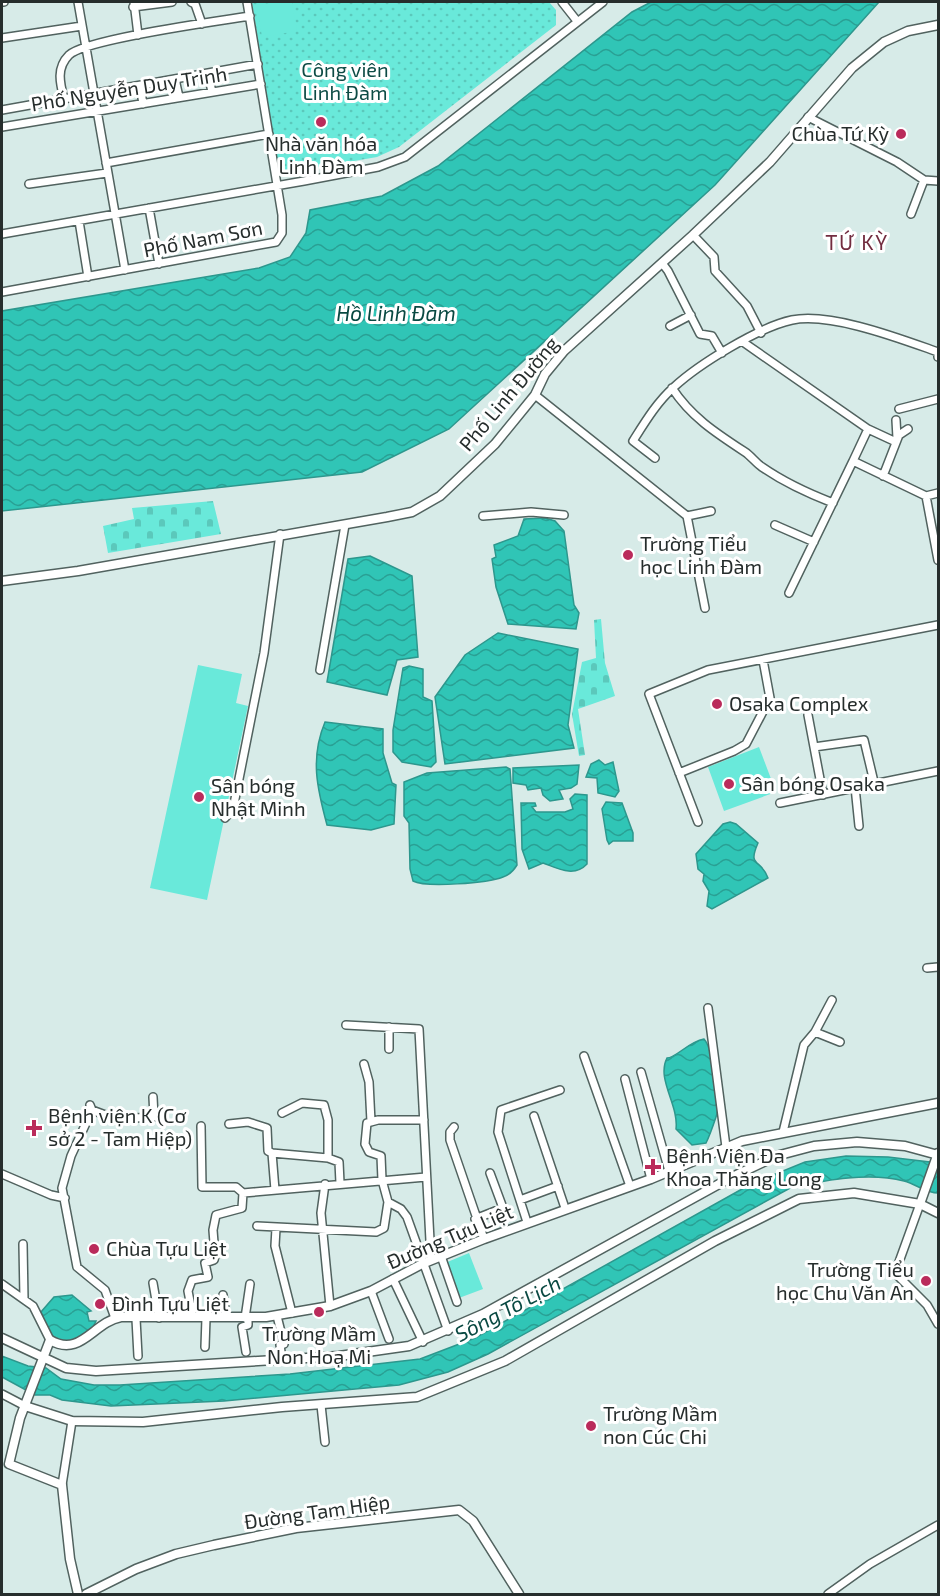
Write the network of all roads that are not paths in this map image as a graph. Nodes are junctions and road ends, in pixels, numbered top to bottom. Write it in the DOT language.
graph roads {
  1 [pos="78,2"];
  2 [pos="172,2"];
  3 [pos="191,2"];
  4 [pos="247,2"];
  5 [pos="562,2"];
  6 [pos="603,2"];
  7 [pos="133,4"];
  8 [pos="250,16"];
  9 [pos="578,21"];
  10 [pos="202,24"];
  11 [pos="939,25"];
  12 [pos="82,26"];
  13 [pos="138,35"];
  14 [pos="2,38"];
  15 [pos="85,45"];
  16 [pos="258,64"];
  17 [pos="208,74"];
  18 [pos="176,79"];
  19 [pos="261,84"];
  20 [pos="140,86"];
  21 [pos="212,92"];
  22 [pos="93,94"];
  23 [pos="179,98"];
  24 [pos="64,99"];
  25 [pos="143,104"];
  26 [pos="2,110"];
  27 [pos="96,111"];
  28 [pos="808,117"];
  29 [pos="2,127"];
  30 [pos="269,134"];
  31 [pos="106,163"];
  32 [pos="107,173"];
  33 [pos="924,180"];
  34 [pos="939,181"];
  35 [pos="29,184"];
  36 [pos="277,186"];
  37 [pos="149,208"];
  38 [pos="116,214"];
  39 [pos="911,214"];
  40 [pos="79,221"];
  41 [pos="2,234"];
  42 [pos="693,235"];
  43 [pos="662,263"];
  44 [pos="159,264"];
  45 [pos="125,270"];
  46 [pos="88,277"];
  47 [pos="2,292"];
  48 [pos="691,315"];
  49 [pos="670,326"];
  50 [pos="760,333"];
  51 [pos="743,342"];
  52 [pos="722,353"];
  53 [pos="939,357"];
  54 [pos="672,388"];
  55 [pos="535,395"];
  56 [pos="939,399"];
  57 [pos="898,409"];
  58 [pos="896,420"];
  59 [pos="867,429"];
  60 [pos="908,429"];
  61 [pos="897,439"];
  62 [pos="654,458"];
  63 [pos="854,459"];
  64 [pos="883,476"];
  65 [pos="939,493"];
  66 [pos="926,496"];
  67 [pos="833,503"];
  68 [pos="711,511"];
  69 [pos="564,515"];
  70 [pos="483,516"];
  71 [pos="687,516"];
  72 [pos="345,525"];
  73 [pos="775,525"];
  74 [pos="280,534"];
  75 [pos="814,542"];
  76 [pos="939,560"];
  77 [pos="2,581"];
  78 [pos="789,593"];
  79 [pos="705,609"];
  80 [pos="939,625"];
  81 [pos="763,660"];
  82 [pos="320,670"];
  83 [pos="808,715"];
  84 [pos="814,747"];
  85 [pos="939,771"];
  86 [pos="679,773"];
  87 [pos="874,782"];
  88 [pos="855,787"];
  89 [pos="823,795"];
  90 [pos="780,803"];
  91 [pos="225,818"];
  92 [pos="698,822"];
  93 [pos="859,826"];
  94 [pos="939,967"];
  95 [pos="927,968"];
  96 [pos="832,1000"];
  97 [pos="708,1008"];
  98 [pos="346,1025"];
  99 [pos="389,1027"];
  100 [pos="815,1032"];
  101 [pos="840,1042"];
  102 [pos="389,1049"];
  103 [pos="585,1056"];
  104 [pos="364,1064"];
  105 [pos="641,1072"];
  106 [pos="625,1079"];
  107 [pos="561,1090"];
  108 [pos="153,1097"];
  109 [pos="939,1103"];
  110 [pos="282,1113"];
  111 [pos="534,1116"];
  112 [pos="424,1120"];
  113 [pos="371,1122"];
  114 [pos="229,1124"];
  115 [pos="201,1126"];
  116 [pos="454,1127"];
  117 [pos="783,1132"];
  118 [pos="726,1148"];
  119 [pos="272,1153"];
  120 [pos="938,1156"];
  121 [pos="328,1158"];
  122 [pos="669,1172"];
  123 [pos="490,1173"];
  124 [pos="2,1174"];
  125 [pos="426,1177"];
  126 [pos="651,1179"];
  127 [pos="382,1180"];
  128 [pos="340,1183"];
  129 [pos="325,1184"];
  130 [pos="558,1186"];
  131 [pos="630,1186"];
  132 [pos="275,1190"];
  133 [pos="243,1193"];
  134 [pos="65,1198"];
  135 [pos="520,1200"];
  136 [pos="921,1200"];
  137 [pos="388,1202"];
  138 [pos="565,1208"];
  139 [pos="939,1213"];
  140 [pos="475,1219"];
  141 [pos="527,1222"];
  142 [pos="257,1226"];
  143 [pos="276,1228"];
  144 [pos="322,1229"];
  145 [pos="484,1239"];
  146 [pos="22,1244"];
  147 [pos="441,1256"];
  148 [pos="427,1262"];
  149 [pos="393,1279"];
  150 [pos="153,1283"];
  151 [pos="2,1284"];
  152 [pos="250,1284"];
  153 [pos="370,1291"];
  154 [pos="223,1295"];
  155 [pos="24,1299"];
  156 [pos="457,1302"];
  157 [pos="330,1306"];
  158 [pos="292,1313"];
  159 [pos="277,1316"];
  160 [pos="193,1317"];
  161 [pos="226,1317"];
  162 [pos="116,1318"];
  163 [pos="159,1318"];
  164 [pos="206,1318"];
  165 [pos="246,1318"];
  166 [pos="136,1319"];
  167 [pos="939,1324"];
  168 [pos="448,1331"];
  169 [pos="2,1338"];
  170 [pos="389,1339"];
  171 [pos="50,1340"];
  172 [pos="423,1342"];
  173 [pos="205,1347"];
  174 [pos="246,1352"];
  175 [pos="138,1356"];
  176 [pos="282,1359"];
  177 [pos="42,1362"];
  178 [pos="2,1394"];
  179 [pos="321,1405"];
  180 [pos="25,1406"];
  181 [pos="72,1421"];
  182 [pos="325,1442"];
  183 [pos="62,1485"];
  184 [pos="939,1525"];
  185 [pos="78,1594"];
  186 [pos="86,1594"];
  187 [pos="519,1594"];
  188 [pos="828,1594"];
  1 -- 12 [label="street"];
  2 -- 7 [label="street"];
  3 -- 10 [label="street"];
  4 -- 8 [label="street, Phố Nam Sơn"];
  5 -- 9 [label="street"];
  6 -- 9 [label="street"];
  7 -- 13 [label="street"];
  8 -- 10 [label="street"];
  8 -- 16 [label="street, Phố Nam Sơn"];
  9 -- 36 [label="street"];
  10 -- 13 [label="street"];
  11 -- 28 [label="street, Phố Linh Đường"];
  12 -- 14 [label="street"];
  12 -- 15 [label="street"];
  13 -- 15 [label="street"];
  15 -- 22 [label="street"];
  15 -- 24 [label="street"];
  16 -- 17 [label="street, Phố Nguyễn Duy Trinh"];
  16 -- 19 [label="street, Phố Nam Sơn"];
  17 -- 18 [label="street, Phố Nguyễn Duy Trinh"];
  17 -- 21 [label="street"];
  18 -- 20 [label="street, Phố Nguyễn Duy Trinh"];
  18 -- 23 [label="street"];
  19 -- 21 [label="street, Phố Nguyễn Duy Trinh"];
  19 -- 30 [label="street, Phố Nam Sơn"];
  20 -- 22 [label="street, Phố Nguyễn Duy Trinh"];
  20 -- 25 [label="street"];
  21 -- 23 [label="street, Phố Nguyễn Duy Trinh"];
  22 -- 24 [label="street, Phố Nguyễn Duy Trinh"];
  22 -- 27 [label="street"];
  23 -- 25 [label="street, Phố Nguyễn Duy Trinh"];
  24 -- 26 [label="street, Phố Nguyễn Duy Trinh"];
  25 -- 27 [label="street, Phố Nguyễn Duy Trinh"];
  27 -- 29 [label="street, Phố Nguyễn Duy Trinh"];
  27 -- 31 [label="street"];
  28 -- 33 [label="street"];
  28 -- 42 [label="street, Phố Linh Đường"];
  30 -- 31 [label="street"];
  30 -- 36 [label="street, Phố Nam Sơn"];
  31 -- 32 [label="street"];
  32 -- 35 [label="street"];
  32 -- 38 [label="street"];
  33 -- 34 [label="street"];
  33 -- 39 [label="street"];
  36 -- 37 [label="street"];
  36 -- 44 [label="street, Phố Nam Sơn"];
  37 -- 38 [label="street"];
  37 -- 44 [label="street"];
  38 -- 40 [label="street"];
  38 -- 45 [label="street"];
  40 -- 41 [label="street"];
  40 -- 46 [label="street"];
  42 -- 43 [label="street, Phố Linh Đường"];
  42 -- 50 [label="street"];
  43 -- 48 [label="street"];
  43 -- 55 [label="street, Phố Linh Đường"];
  44 -- 45 [label="street, Phố Nam Sơn"];
  45 -- 46 [label="street, Phố Nam Sơn"];
  46 -- 47 [label="street, Phố Nam Sơn"];
  48 -- 49 [label="street"];
  48 -- 52 [label="street"];
  50 -- 51 [label="street"];
  50 -- 53 [label="street"];
  51 -- 52 [label="street"];
  51 -- 59 [label="street"];
  52 -- 54 [label="street"];
  54 -- 62 [label="street"];
  54 -- 67 [label="street"];
  55 -- 71 [label="street"];
  55 -- 72 [label="street, Phố Linh Đường"];
  56 -- 57 [label="street"];
  58 -- 61 [label="street"];
  59 -- 61 [label="street"];
  59 -- 63 [label="street"];
  60 -- 61 [label="street"];
  61 -- 64 [label="street"];
  63 -- 64 [label="street"];
  63 -- 67 [label="street"];
  64 -- 66 [label="street"];
  65 -- 66 [label="street"];
  66 -- 76 [label="street"];
  67 -- 75 [label="street"];
  68 -- 71 [label="street"];
  69 -- 70 [label="street"];
  71 -- 79 [label="street"];
  72 -- 74 [label="street, Phố Linh Đường"];
  72 -- 82 [label="street"];
  73 -- 75 [label="street"];
  74 -- 77 [label="street, Phố Linh Đường"];
  74 -- 91 [label="street"];
  75 -- 78 [label="street"];
  80 -- 81 [label="street"];
  81 -- 86 [label="street"];
  81 -- 86 [label="street"];
  83 -- 84 [label="street"];
  84 -- 87 [label="street"];
  84 -- 89 [label="street"];
  85 -- 87 [label="street"];
  86 -- 92 [label="street"];
  87 -- 88 [label="street"];
  88 -- 89 [label="street"];
  88 -- 93 [label="street"];
  89 -- 90 [label="street"];
  94 -- 95 [label="street"];
  96 -- 100 [label="street"];
  97 -- 118 [label="street"];
  98 -- 99 [label="street"];
  99 -- 102 [label="street"];
  99 -- 112 [label="street"];
  100 -- 101 [label="street"];
  100 -- 117 [label="street"];
  103 -- 131 [label="street"];
  104 -- 113 [label="street"];
  105 -- 122 [label="street"];
  106 -- 126 [label="street"];
  107 -- 135 [label="street"];
  108 -- 134 [label="street"];
  109 -- 117 [label="street, Đường Tựu Liệt"];
  110 -- 121 [label="street"];
  111 -- 130 [label="street"];
  112 -- 113 [label="street"];
  112 -- 125 [label="street"];
  113 -- 127 [label="street"];
  114 -- 119 [label="street"];
  115 -- 133 [label="street"];
  116 -- 140 [label="street"];
  117 -- 118 [label="street, Đường Tựu Liệt"];
  118 -- 122 [label="street, Đường Tựu Liệt"];
  119 -- 121 [label="street"];
  119 -- 132 [label="street"];
  120 -- 136 [label="street"];
  120 -- 168 [label="street"];
  121 -- 128 [label="street"];
  122 -- 126 [label="street, Đường Tựu Liệt"];
  123 -- 140 [label="street"];
  124 -- 134 [label="street"];
  125 -- 127 [label="street"];
  125 -- 148 [label="street"];
  126 -- 131 [label="street, Đường Tựu Liệt"];
  127 -- 128 [label="street"];
  127 -- 137 [label="street"];
  128 -- 129 [label="street"];
  129 -- 132 [label="street"];
  129 -- 144 [label="street"];
  130 -- 135 [label="street"];
  130 -- 138 [label="street"];
  131 -- 138 [label="street, Đường Tựu Liệt"];
  132 -- 133 [label="street"];
  133 -- 160 [label="street"];
  134 -- 162 [label="street"];
  135 -- 141 [label="street"];
  136 -- 139 [label="street"];
  136 -- 167 [label="street"];
  136 -- 179 [label="street"];
  137 -- 144 [label="street"];
  137 -- 148 [label="street"];
  138 -- 141 [label="street, Đường Tựu Liệt"];
  140 -- 145 [label="street"];
  141 -- 145 [label="street, Đường Tựu Liệt"];
  142 -- 143 [label="street"];
  143 -- 144 [label="street"];
  143 -- 158 [label="street"];
  144 -- 157 [label="street"];
  145 -- 147 [label="street, Đường Tựu Liệt"];
  146 -- 155 [label="street"];
  147 -- 148 [label="street, Đường Tựu Liệt"];
  147 -- 156 [label="street"];
  148 -- 149 [label="street, Đường Tựu Liệt"];
  148 -- 168 [label="street"];
  149 -- 153 [label="street, Đường Tựu Liệt"];
  149 -- 172 [label="street"];
  150 -- 163 [label="street"];
  151 -- 155 [label="street"];
  152 -- 165 [label="street"];
  153 -- 157 [label="street, Đường Tựu Liệt"];
  153 -- 170 [label="street"];
  154 -- 161 [label="street"];
  155 -- 171 [label="street"];
  157 -- 158 [label="street, Đường Tựu Liệt"];
  158 -- 159 [label="street, Đường Tựu Liệt"];
  159 -- 165 [label="street, Đường Tựu Liệt"];
  159 -- 176 [label="street"];
  160 -- 163 [label="street, Đường Tựu Liệt"];
  160 -- 164 [label="street, Đường Tựu Liệt"];
  161 -- 164 [label="street, Đường Tựu Liệt"];
  161 -- 165 [label="street, Đường Tựu Liệt"];
  162 -- 166 [label="street, Đường Tựu Liệt"];
  162 -- 171 [label="street"];
  163 -- 166 [label="street, Đường Tựu Liệt"];
  164 -- 173 [label="street"];
  165 -- 174 [label="street"];
  166 -- 175 [label="street"];
  168 -- 172 [label="street"];
  169 -- 177 [label="street"];
  171 -- 177 [label="street"];
  172 -- 176 [label="street"];
  176 -- 177 [label="street"];
  177 -- 180 [label="street"];
  178 -- 180 [label="street"];
  179 -- 181 [label="street"];
  179 -- 182 [label="street"];
  180 -- 181 [label="street"];
  180 -- 183 [label="street"];
  181 -- 183 [label="street"];
  183 -- 185 [label="street"];
  184 -- 188 [label="street"];
  186 -- 187 [label="street, Đường Tam Hiệp"];
}
